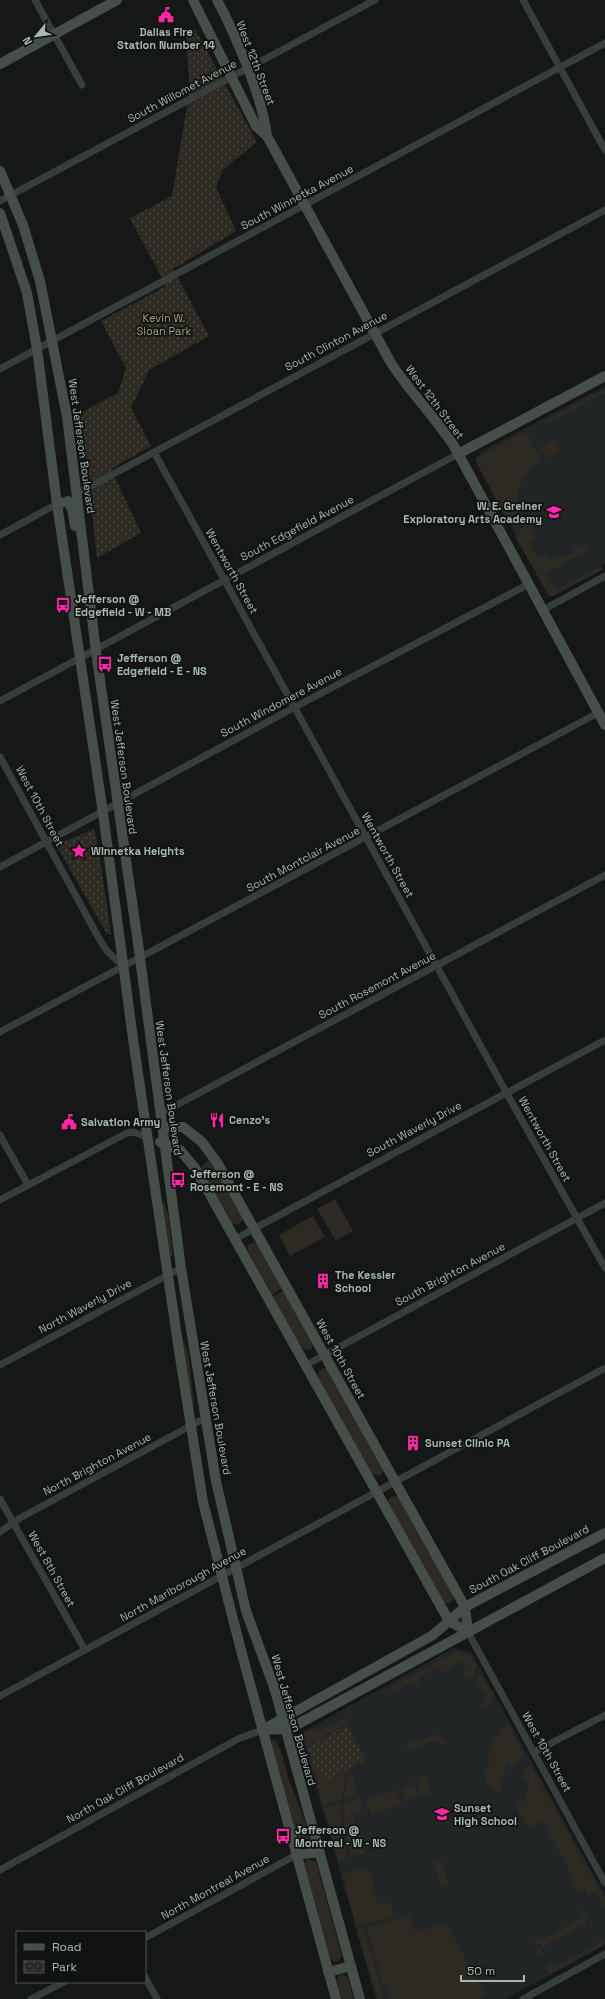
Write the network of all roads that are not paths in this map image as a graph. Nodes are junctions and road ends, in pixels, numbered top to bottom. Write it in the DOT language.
graph roads {
  1 [pos="35,0"];
  2 [pos="117,0"];
  3 [pos="193,0"];
  4 [pos="216,0"];
  5 [pos="375,0"];
  6 [pos="523,0"];
  7 [pos="54,35"];
  8 [pos="605,43"];
  9 [pos="0,64"];
  10 [pos="247,68"];
  11 [pos="560,68"];
  12 [pos="232,77"];
  13 [pos="82,85"];
  14 [pos="267,136"];
  15 [pos="605,150"];
  16 [pos="0,171"];
  17 [pos="12,195"];
  18 [pos="0,201"];
  19 [pos="305,205"];
  20 [pos="605,210"];
  21 [pos="0,213"];
  22 [pos="374,333"];
  23 [pos="53,339"];
  24 [pos="37,349"];
  25 [pos="0,369"];
  26 [pos="605,376"];
  27 [pos="154,452"];
  28 [pos="458,454"];
  29 [pos="78,492"];
  30 [pos="57,504"];
  31 [pos="0,535"];
  32 [pos="86,562"];
  33 [pos="605,576"];
  34 [pos="225,580"];
  35 [pos="529,584"];
  36 [pos="543,610"];
  37 [pos="96,649"];
  38 [pos="79,658"];
  39 [pos="0,701"];
  40 [pos="294,707"];
  41 [pos="598,713"];
  42 [pos="605,725"];
  43 [pos="0,757"];
  44 [pos="117,803"];
  45 [pos="103,813"];
  46 [pos="366,838"];
  47 [pos="46,843"];
  48 [pos="0,867"];
  49 [pos="605,875"];
  50 [pos="140,958"];
  51 [pos="123,966"];
  52 [pos="437,966"];
  53 [pos="0,1032"];
  54 [pos="605,1040"];
  55 [pos="506,1092"];
  56 [pos="160,1114"];
  57 [pos="162,1127"];
  58 [pos="0,1135"];
  59 [pos="147,1136"];
  60 [pos="164,1144"];
  61 [pos="28,1185"];
  62 [pos="0,1200"];
  63 [pos="605,1204"];
  64 [pos="577,1219"];
  65 [pos="254,1228"];
  66 [pos="235,1239"];
  67 [pos="181,1268"];
  68 [pos="605,1268"];
  69 [pos="167,1275"];
  70 [pos="325,1354"];
  71 [pos="0,1365"];
  72 [pos="306,1365"];
  73 [pos="605,1368"];
  74 [pos="205,1418"];
  75 [pos="190,1426"];
  76 [pos="395,1480"];
  77 [pos="376,1491"];
  78 [pos="0,1499"];
  79 [pos="14,1523"];
  80 [pos="0,1532"];
  81 [pos="605,1533"];
  82 [pos="605,1558"];
  83 [pos="235,1568"];
  84 [pos="221,1576"];
  85 [pos="465,1607"];
  86 [pos="449,1621"];
  87 [pos="468,1632"];
  88 [pos="85,1650"];
  89 [pos="0,1696"];
  90 [pos="605,1714"];
  91 [pos="282,1717"];
  92 [pos="286,1729"];
  93 [pos="262,1730"];
  94 [pos="534,1752"];
  95 [pos="319,1852"];
  96 [pos="296,1855"];
  97 [pos="0,1870"];
  98 [pos="605,1883"];
  99 [pos="146,1937"];
  100 [pos="605,1954"];
  101 [pos="350,1966"];
  102 [pos="328,1972"];
  103 [pos="146,1979"];
  104 [pos="62,1983"];
  105 [pos="31,1999"];
  106 [pos="157,1999"];
  107 [pos="336,1999"];
  108 [pos="360,1999"];
  109 [pos="523,1999"];
  1 -- 7 [label="street"];
  2 -- 7 [label="main road"];
  3 -- 12 [label="main road, West 12th Street"];
  4 -- 10 [label="main road, West 12th Street"];
  5 -- 10 [label="street, South Willomet Avenue"];
  6 -- 11 [label="street"];
  7 -- 9 [label="main road"];
  7 -- 13 [label="street"];
  8 -- 11 [label="street, South Winnetka Avenue"];
  10 -- 12 [label="street, South Willomet Avenue"];
  10 -- 14 [label="main road, West 12th Street"];
  11 -- 15 [label="street"];
  11 -- 19 [label="street, South Winnetka Avenue"];
  12 -- 14 [label="main road, West 12th Street"];
  12 -- 17 [label="street, South Willomet Avenue"];
  14 -- 19 [label="main road, West 12th Street"];
  16 -- 17 [label="main road, West Jefferson Boulevard"];
  17 -- 18 [label="street, South Willomet Avenue"];
  17 -- 23 [label="main road, West Jefferson Boulevard"];
  19 -- 22 [label="main road, West 12th Street"];
  19 -- 23 [label="street, South Winnetka Avenue"];
  20 -- 22 [label="street, South Clinton Avenue"];
  21 -- 24 [label="main road"];
  22 -- 27 [label="street, South Clinton Avenue"];
  22 -- 28 [label="main road, West 12th Street"];
  23 -- 24 [label="street, South Winnetka Avenue"];
  23 -- 29 [label="main road, West Jefferson Boulevard"];
  24 -- 25 [label="street, South Winnetka Avenue"];
  24 -- 30 [label="main road"];
  26 -- 28 [label="main road, South Edgefield Avenue"];
  27 -- 29 [label="street, South Clinton Avenue"];
  27 -- 34 [label="street, Wentworth Street"];
  28 -- 34 [label="street, South Edgefield Avenue"];
  28 -- 35 [label="main road, West 12th Street"];
  29 -- 32 [label="main road, West Jefferson Boulevard"];
  30 -- 31 [label="street"];
  30 -- 32 [label="main road"];
  30 -- 38 [label="main road"];
  32 -- 37 [label="main road, West Jefferson Boulevard"];
  33 -- 36 [label="street"];
  34 -- 37 [label="street, South Edgefield Avenue"];
  34 -- 40 [label="street, Wentworth Street"];
  35 -- 36 [label="main road, West 12th Street"];
  35 -- 40 [label="street, South Windomere Avenue"];
  36 -- 41 [label="main road, West 12th Street"];
  37 -- 38 [label="street, South Edgefield Avenue"];
  37 -- 44 [label="main road, West Jefferson Boulevard"];
  38 -- 39 [label="street, South Edgefield Avenue"];
  38 -- 45 [label="main road"];
  40 -- 44 [label="street, South Windomere Avenue"];
  40 -- 46 [label="street, Wentworth Street"];
  41 -- 42 [label="main road, West 12th Street"];
  41 -- 46 [label="street, South Montclair Avenue"];
  43 -- 47 [label="street, West 10th Street"];
  44 -- 45 [label="street, South Windomere Avenue"];
  44 -- 50 [label="main road, West Jefferson Boulevard"];
  45 -- 47 [label="street, South Windomere Avenue"];
  45 -- 51 [label="main road"];
  46 -- 50 [label="street, South Montclair Avenue"];
  46 -- 52 [label="street, Wentworth Street"];
  47 -- 48 [label="street, South Windomere Avenue"];
  47 -- 51 [label="street, West 10th Street"];
  49 -- 52 [label="street, South Rosemont Avenue"];
  50 -- 51 [label="street, South Montclair Avenue"];
  50 -- 56 [label="main road, West Jefferson Boulevard"];
  51 -- 53 [label="street, South Montclair Avenue"];
  51 -- 59 [label="main road"];
  52 -- 55 [label="street, Wentworth Street"];
  52 -- 56 [label="street, South Rosemont Avenue"];
  54 -- 55 [label="street, South Waverly Drive"];
  55 -- 64 [label="street, Wentworth Street"];
  55 -- 65 [label="street, South Waverly Drive"];
  56 -- 57 [label="main road, West Jefferson Boulevard"];
  57 -- 60 [label="main road, West Jefferson Boulevard"];
  57 -- 65 [label="main road, West 10th Street"];
  58 -- 61 [label="street"];
  59 -- 60 [label="main road"];
  59 -- 61 [label="street"];
  59 -- 69 [label="main road"];
  60 -- 66 [label="main road"];
  60 -- 67 [label="main road, West Jefferson Boulevard"];
  61 -- 62 [label="street"];
  63 -- 64 [label="street, South Brighton Avenue"];
  64 -- 68 [label="street, Wentworth Street"];
  64 -- 70 [label="street, South Brighton Avenue"];
  65 -- 66 [label="street, South Waverly Drive"];
  65 -- 70 [label="main road, West 10th Street"];
  66 -- 72 [label="main road"];
  67 -- 69 [label="street, North Waverly Drive"];
  67 -- 74 [label="main road, West Jefferson Boulevard"];
  69 -- 71 [label="street, North Waverly Drive"];
  69 -- 75 [label="main road"];
  70 -- 72 [label="street, South Brighton Avenue"];
  70 -- 76 [label="main road, West 10th Street"];
  72 -- 77 [label="main road"];
  73 -- 76 [label="street, North Marlborough Avenue"];
  74 -- 75 [label="street, North Brighton Avenue"];
  74 -- 83 [label="main road, West Jefferson Boulevard"];
  75 -- 79 [label="street, North Brighton Avenue"];
  75 -- 84 [label="main road"];
  76 -- 77 [label="street, North Marlborough Avenue"];
  76 -- 85 [label="main road, West 10th Street"];
  77 -- 83 [label="street, North Marlborough Avenue"];
  77 -- 86 [label="main road"];
  78 -- 79 [label="street, West 8th Street"];
  79 -- 80 [label="street, North Brighton Avenue"];
  79 -- 88 [label="street, West 8th Street"];
  81 -- 85 [label="main road, South Oak Cliff Boulevard"];
  82 -- 87 [label="main road"];
  83 -- 84 [label="street, North Marlborough Avenue"];
  83 -- 91 [label="main road, West Jefferson Boulevard"];
  84 -- 88 [label="street, North Marlborough Avenue"];
  84 -- 93 [label="main road"];
  85 -- 86 [label="main road, North Oak Cliff Boulevard"];
  85 -- 87 [label="main road, West 10th Street"];
  86 -- 87 [label="main road"];
  86 -- 91 [label="main road, North Oak Cliff Boulevard"];
  87 -- 92 [label="main road, North Oak Cliff Boulevard"];
  87 -- 94 [label="street, West 10th Street"];
  88 -- 89 [label="street, North Marlborough Avenue"];
  90 -- 94 [label="street"];
  91 -- 92 [label="main road, West Jefferson Boulevard"];
  91 -- 93 [label="main road, North Oak Cliff Boulevard"];
  92 -- 93 [label="main road, North Oak Cliff Boulevard"];
  92 -- 95 [label="main road, West Jefferson Boulevard"];
  93 -- 96 [label="main road"];
  93 -- 97 [label="street, North Oak Cliff Boulevard"];
  94 -- 98 [label="street, West 10th Street"];
  95 -- 96 [label="main road"];
  95 -- 101 [label="main road, West Jefferson Boulevard"];
  96 -- 99 [label="street, North Montreal Avenue"];
  96 -- 102 [label="main road"];
  100 -- 109 [label="street"];
  101 -- 102 [label="main road"];
  101 -- 108 [label="main road, West Jefferson Boulevard"];
  102 -- 107 [label="main road"];
  103 -- 106 [label="street"];
  104 -- 105 [label="street"];
}
